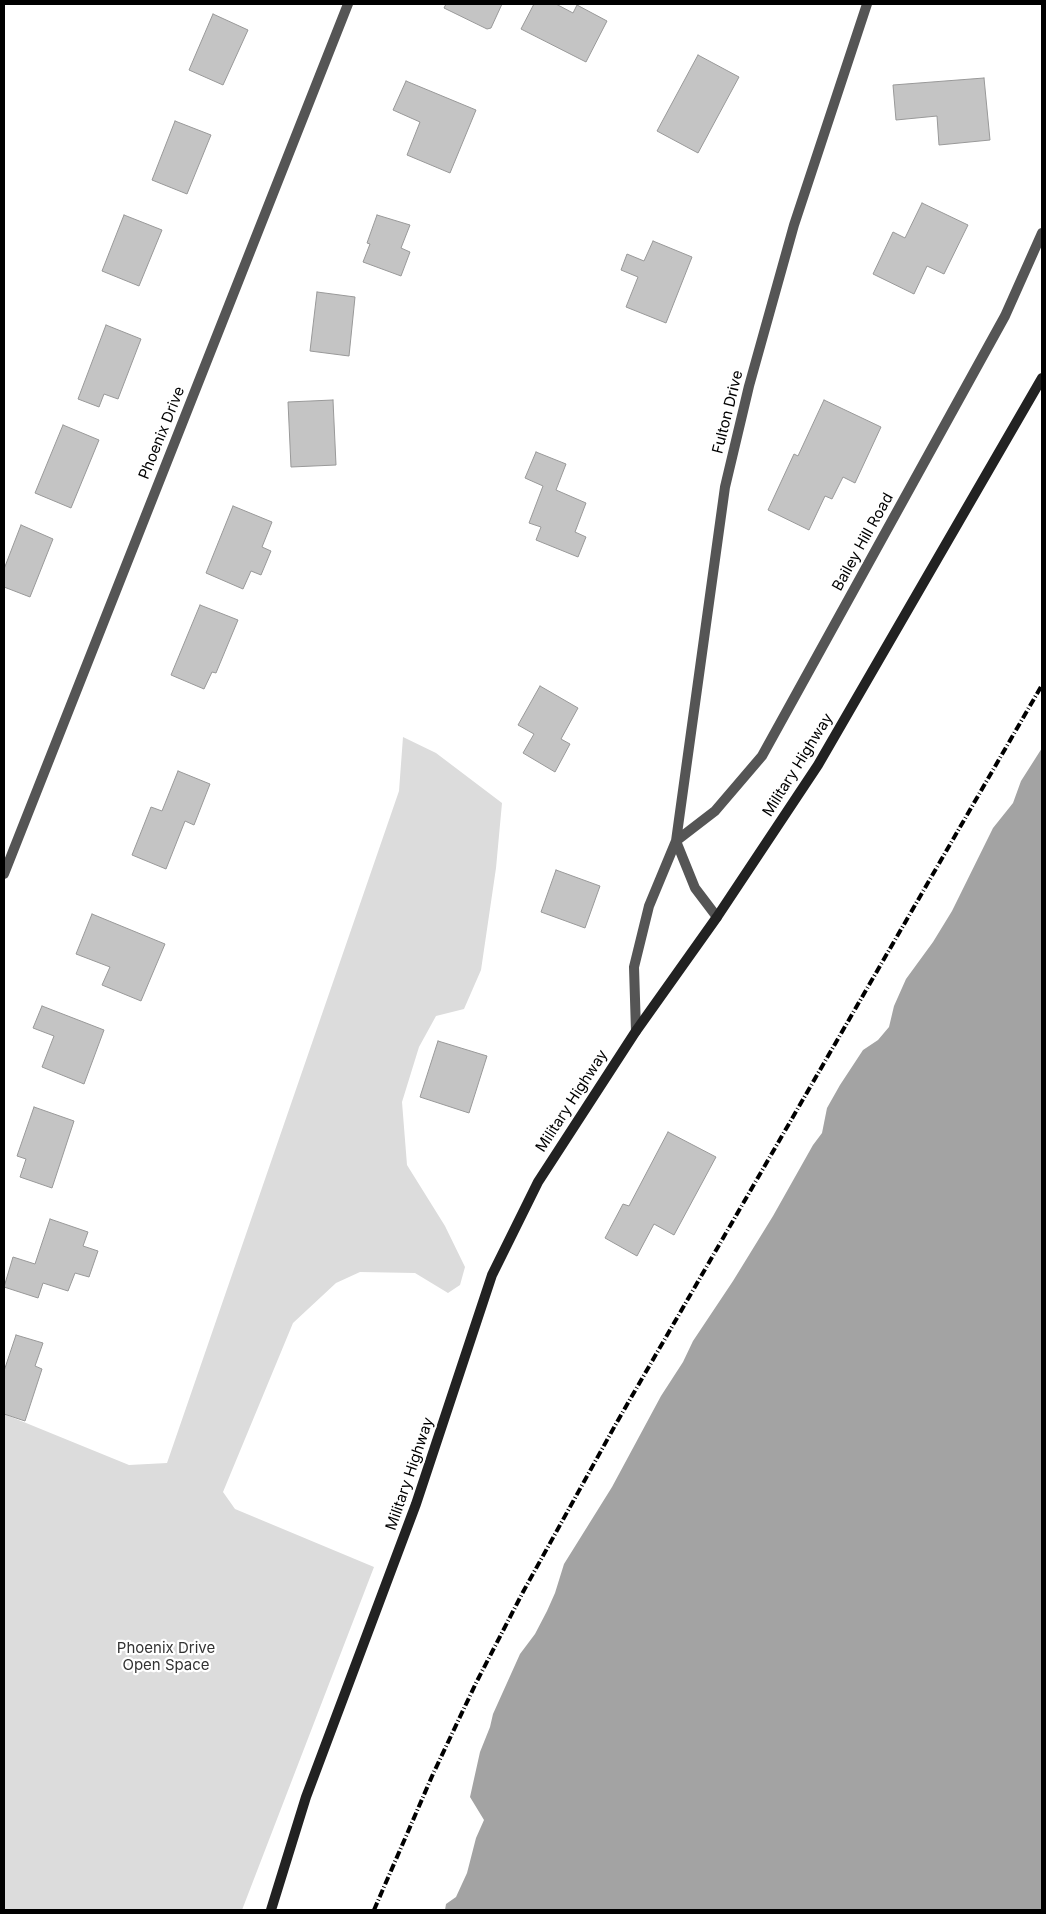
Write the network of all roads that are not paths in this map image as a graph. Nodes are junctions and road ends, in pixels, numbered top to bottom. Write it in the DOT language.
graph roads {
  1 [pos="348,4"];
  2 [pos="866,4"];
  3 [pos="1042,233"];
  4 [pos="1042,378"];
  5 [pos="676,840"];
  6 [pos="4,874"];
  7 [pos="717,917"];
  8 [pos="636,1031"];
  9 [pos="271,1910"];
  1 -- 6 [label="street, Phoenix Drive"];
  2 -- 5 [label="street, Fulton Drive"];
  3 -- 5 [label="street, Bailey Hill Road"];
  4 -- 7 [label="street, Military Highway"];
  5 -- 7 [label="street, Fulton Drive"];
  5 -- 8 [label="street, Fulton Drive"];
  7 -- 8 [label="street, Military Highway"];
  8 -- 9 [label="street, Military Highway"];
}
